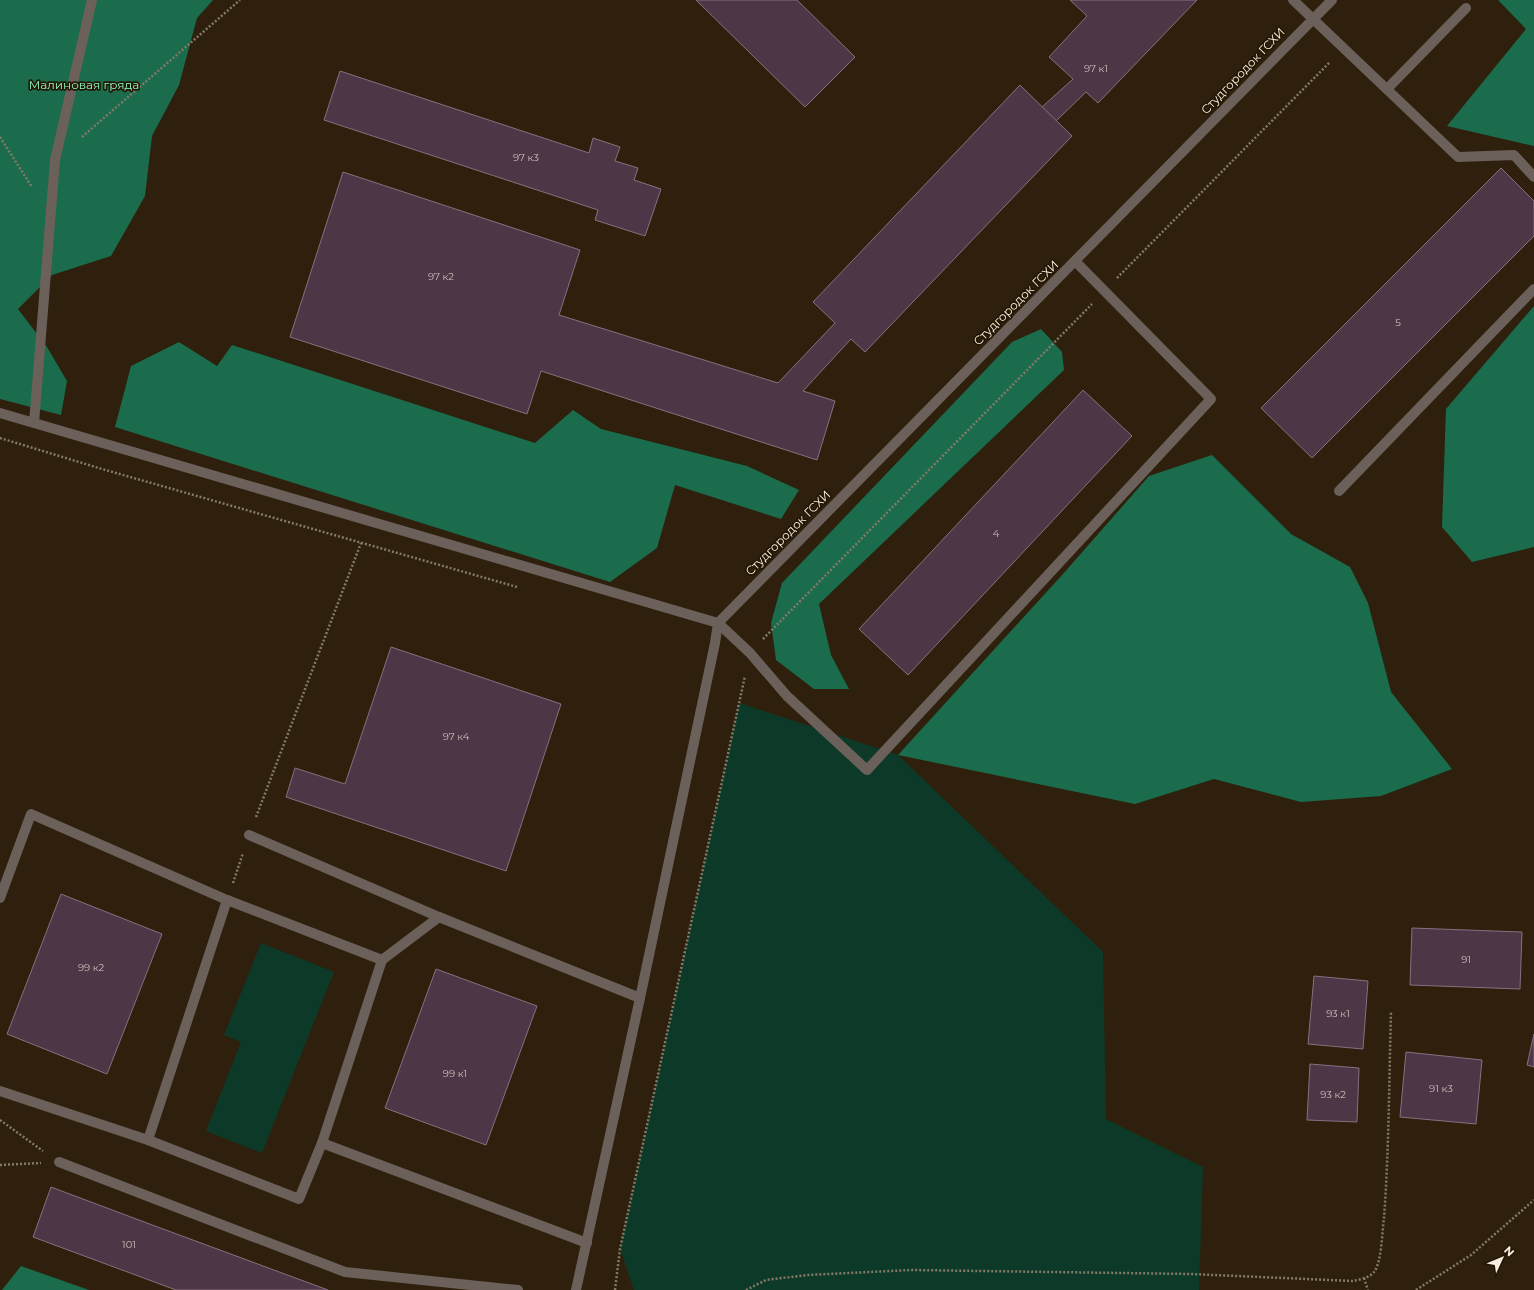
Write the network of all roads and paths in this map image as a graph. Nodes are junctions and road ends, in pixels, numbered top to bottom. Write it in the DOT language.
graph roads {
  1 [pos="92,0"];
  2 [pos="240,0"];
  3 [pos="1293,0"];
  4 [pos="1332,0"];
  5 [pos="1466,8"];
  6 [pos="1313,18"];
  7 [pos="1343,48"];
  8 [pos="1387,89"];
  9 [pos="0,137"];
  10 [pos="54,160"];
  11 [pos="1534,177"];
  12 [pos="50,214"];
  13 [pos="1075,261"];
  14 [pos="1534,289"];
  15 [pos="1105,291"];
  16 [pos="0,413"];
  17 [pos="34,423"];
  18 [pos="0,438"];
  19 [pos="1339,491"];
  20 [pos="718,622"];
  21 [pos="750,653"];
  22 [pos="250,835"];
  23 [pos="0,898"];
  24 [pos="227,900"];
  25 [pos="439,917"];
  26 [pos="382,960"];
  27 [pos="640,998"];
  28 [pos="1391,1012"];
  29 [pos="0,1091"];
  30 [pos="0,1120"];
  31 [pos="148,1140"];
  32 [pos="322,1143"];
  33 [pos="59,1162"];
  34 [pos="0,1165"];
  35 [pos="1534,1200"];
  36 [pos="587,1243"];
  37 [pos="1364,1278"];
  38 [pos="518,1290"];
  39 [pos="576,1290"];
  40 [pos="615,1290"];
  41 [pos="746,1290"];
  42 [pos="1368,1290"];
  43 [pos="1416,1290"];
  1 -- 10 [label="street"];
  2 -- 10 [label="path"];
  3 -- 6 [label="street"];
  4 -- 6 [label="street, Студгородок ГСХИ"];
  5 -- 8 [label="street"];
  6 -- 7 [label="street"];
  6 -- 13 [label="street, Студгородок ГСХИ"];
  7 -- 8 [label="street"];
  7 -- 15 [label="path"];
  8 -- 11 [label="street"];
  9 -- 12 [label="path"];
  10 -- 12 [label="street"];
  12 -- 17 [label="street"];
  13 -- 15 [label="street"];
  13 -- 20 [label="street, Студгородок ГСХИ"];
  14 -- 19 [label="street"];
  15 -- 21 [label="path"];
  15 -- 21 [label="street"];
  16 -- 17 [label="street"];
  17 -- 20 [label="street"];
  18 -- 22 [label="path"];
  20 -- 21 [label="street"];
  20 -- 27 [label="street"];
  21 -- 40 [label="path"];
  22 -- 24 [label="path"];
  22 -- 25 [label="street"];
  23 -- 24 [label="street"];
  24 -- 26 [label="street"];
  24 -- 31 [label="street"];
  25 -- 26 [label="street"];
  25 -- 27 [label="street"];
  26 -- 32 [label="street"];
  27 -- 36 [label="street"];
  28 -- 37 [label="path"];
  29 -- 31 [label="street"];
  30 -- 33 [label="path"];
  31 -- 32 [label="street"];
  32 -- 36 [label="street"];
  33 -- 34 [label="path"];
  33 -- 38 [label="street"];
  35 -- 43 [label="path"];
  36 -- 39 [label="street"];
  37 -- 41 [label="path"];
  37 -- 42 [label="path"];
}
